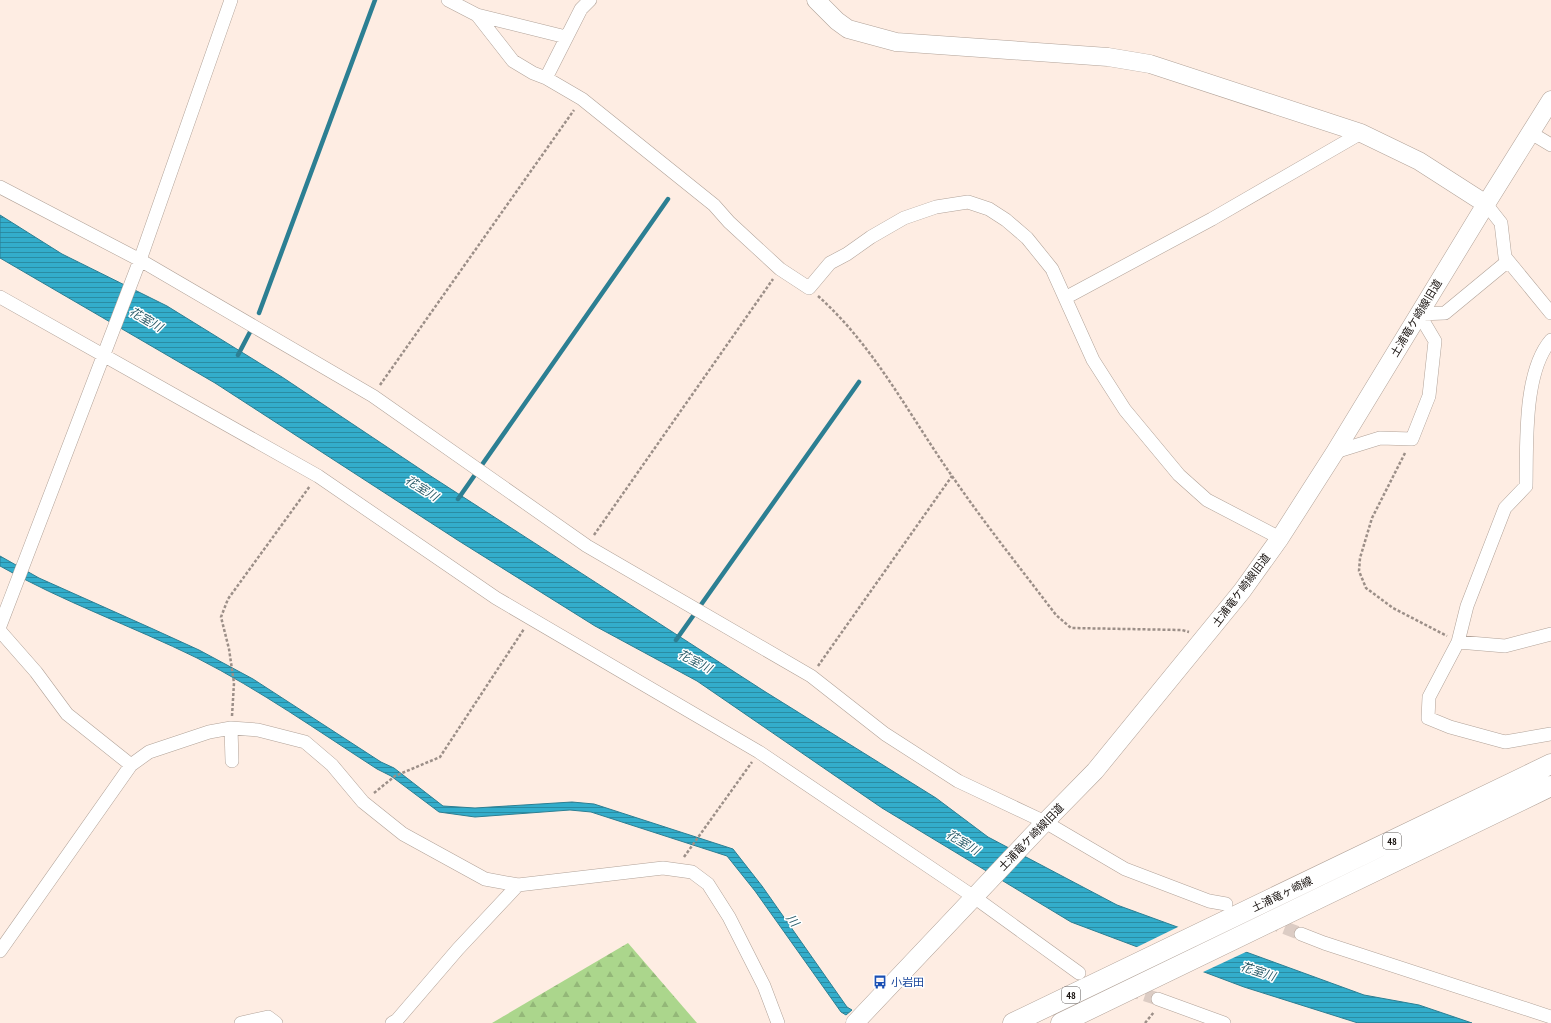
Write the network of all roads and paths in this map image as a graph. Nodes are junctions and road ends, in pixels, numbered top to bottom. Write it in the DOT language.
graph roads {
  1 [pos="231,0"];
  2 [pos="448,0"];
  3 [pos="590,0"];
  4 [pos="816,0"];
  5 [pos="477,14"];
  6 [pos="566,37"];
  7 [pos="546,78"];
  8 [pos="582,99"];
  9 [pos="1551,100"];
  10 [pos="1361,133"];
  11 [pos="1531,133"];
  12 [pos="1551,145"];
  13 [pos="0,187"];
  14 [pos="1486,204"];
  15 [pos="140,260"];
  16 [pos="1508,261"];
  17 [pos="780,269"];
  18 [pos="809,288"];
  19 [pos="0,297"];
  20 [pos="1065,298"];
  21 [pos="1551,313"];
  22 [pos="1418,314"];
  23 [pos="1551,340"];
  24 [pos="104,354"];
  25 [pos="373,396"];
  26 [pos="1412,439"];
  27 [pos="1335,452"];
  28 [pos="318,476"];
  29 [pos="952,476"];
  30 [pos="1280,538"];
  31 [pos="587,546"];
  32 [pos="531,619"];
  33 [pos="0,626"];
  34 [pos="0,631"];
  35 [pos="1551,634"];
  36 [pos="1207,635"];
  37 [pos="1458,642"];
  38 [pos="811,676"];
  39 [pos="232,728"];
  40 [pos="1551,734"];
  41 [pos="759,752"];
  42 [pos="232,761"];
  43 [pos="1551,764"];
  44 [pos="131,765"];
  45 [pos="1551,786"];
  46 [pos="362,802"];
  47 [pos="1042,826"];
  48 [pos="674,870"];
  49 [pos="518,885"];
  50 [pos="978,894"];
  51 [pos="1230,911"];
  52 [pos="1301,934"];
  53 [pos="0,951"];
  54 [pos="1079,973"];
  55 [pos="1158,999"];
  56 [pos="1551,1017"];
  57 [pos="241,1023"];
  58 [pos="276,1023"];
  59 [pos="392,1023"];
  60 [pos="778,1023"];
  61 [pos="855,1023"];
  62 [pos="1013,1023"];
  63 [pos="1061,1023"];
  64 [pos="1224,1023"];
  1 -- 15 [label="street"];
  2 -- 5 [label="street"];
  3 -- 6 [label="street"];
  4 -- 10 [label="street"];
  5 -- 6 [label="street"];
  5 -- 7 [label="street"];
  6 -- 7 [label="street"];
  7 -- 8 [label="street"];
  8 -- 17 [label="street"];
  8 -- 25 [label="path"];
  9 -- 11 [label="street, 土浦竜ケ崎線旧道"];
  10 -- 14 [label="street"];
  10 -- 20 [label="street"];
  11 -- 12 [label="street"];
  11 -- 14 [label="street, 土浦竜ケ崎線旧道"];
  13 -- 15 [label="street"];
  14 -- 16 [label="street"];
  14 -- 22 [label="street, 土浦竜ケ崎線旧道"];
  15 -- 24 [label="street"];
  15 -- 25 [label="street"];
  16 -- 21 [label="street"];
  16 -- 22 [label="street"];
  17 -- 18 [label="street"];
  17 -- 31 [label="path"];
  18 -- 20 [label="street"];
  18 -- 29 [label="path"];
  19 -- 24 [label="street"];
  20 -- 30 [label="street"];
  22 -- 26 [label="street"];
  22 -- 27 [label="street, 土浦竜ケ崎線旧道"];
  23 -- 37 [label="street"];
  24 -- 28 [label="street"];
  24 -- 33 [label="street"];
  25 -- 31 [label="street"];
  26 -- 27 [label="street"];
  26 -- 37 [label="path"];
  27 -- 30 [label="street, 土浦竜ケ崎線旧道"];
  28 -- 32 [label="street"];
  28 -- 39 [label="path"];
  29 -- 36 [label="path"];
  29 -- 38 [label="path"];
  30 -- 36 [label="street, 土浦竜ケ崎線旧道"];
  31 -- 38 [label="street"];
  32 -- 41 [label="street"];
  32 -- 46 [label="path"];
  34 -- 44 [label="street"];
  35 -- 37 [label="street"];
  36 -- 47 [label="street, 土浦竜ケ崎線旧道"];
  37 -- 40 [label="street"];
  38 -- 47 [label="street"];
  39 -- 42 [label="street"];
  39 -- 44 [label="street"];
  39 -- 46 [label="street"];
  41 -- 48 [label="path"];
  41 -- 50 [label="street"];
  43 -- 51 [label="main road, 土浦竜ヶ崎線 / 48"];
  44 -- 53 [label="street"];
  45 -- 63 [label="main road, 土浦竜ヶ崎線 / 48"];
  46 -- 49 [label="street"];
  47 -- 50 [label="street, 土浦竜ケ崎線旧道"];
  47 -- 51 [label="street"];
  48 -- 49 [label="street"];
  48 -- 60 [label="street"];
  49 -- 59 [label="street"];
  50 -- 54 [label="street"];
  50 -- 61 [label="street, 土浦竜ケ崎線旧道"];
  51 -- 62 [label="main road, 土浦竜ヶ崎線 / 48"];
  52 -- 56 [label="street"];
  55 -- 64 [label="street"];
  57 -- 58 [label="street"];
}
